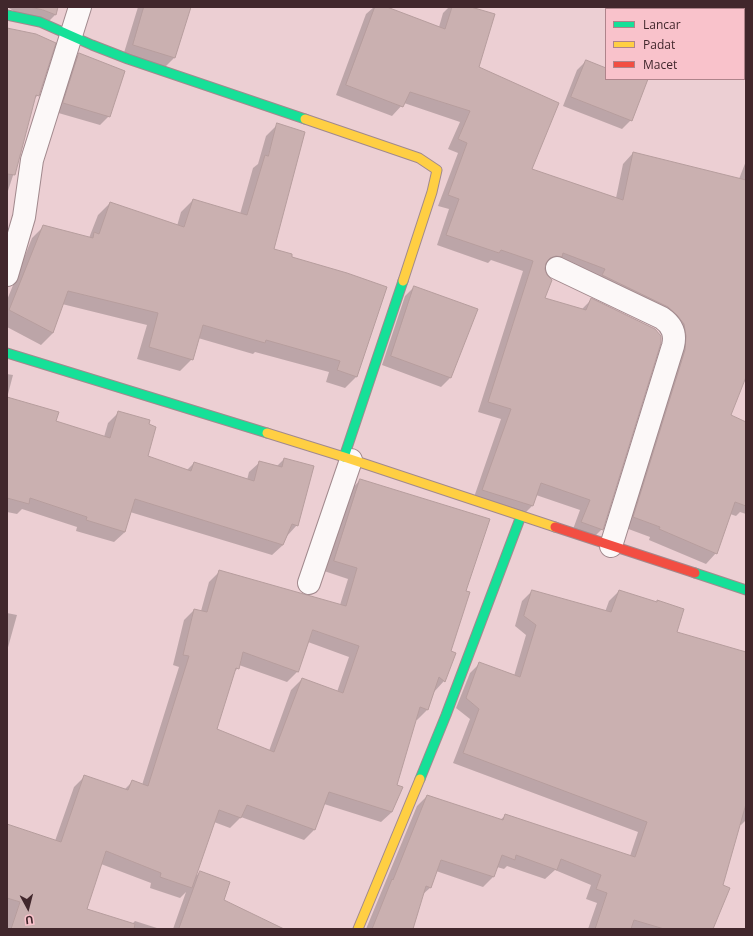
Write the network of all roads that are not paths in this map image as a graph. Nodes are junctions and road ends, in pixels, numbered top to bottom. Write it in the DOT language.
graph roads {
  1 [pos="80,7"];
  2 [pos="7,15"];
  3 [pos="71,36"];
  4 [pos="557,268"];
  5 [pos="7,275"];
  6 [pos="7,353"];
  7 [pos="348,459"];
  8 [pos="521,516"];
  9 [pos="611,546"];
  10 [pos="309,583"];
  11 [pos="746,590"];
  12 [pos="358,929"];
  1 -- 3 [label="street"];
  2 -- 3 [label="street"];
  3 -- 5 [label="street"];
  3 -- 7 [label="street"];
  4 -- 9 [label="street"];
  6 -- 7 [label="street"];
  7 -- 8 [label="street"];
  7 -- 10 [label="street"];
  8 -- 9 [label="street"];
  8 -- 12 [label="street"];
  9 -- 11 [label="street"];
}
